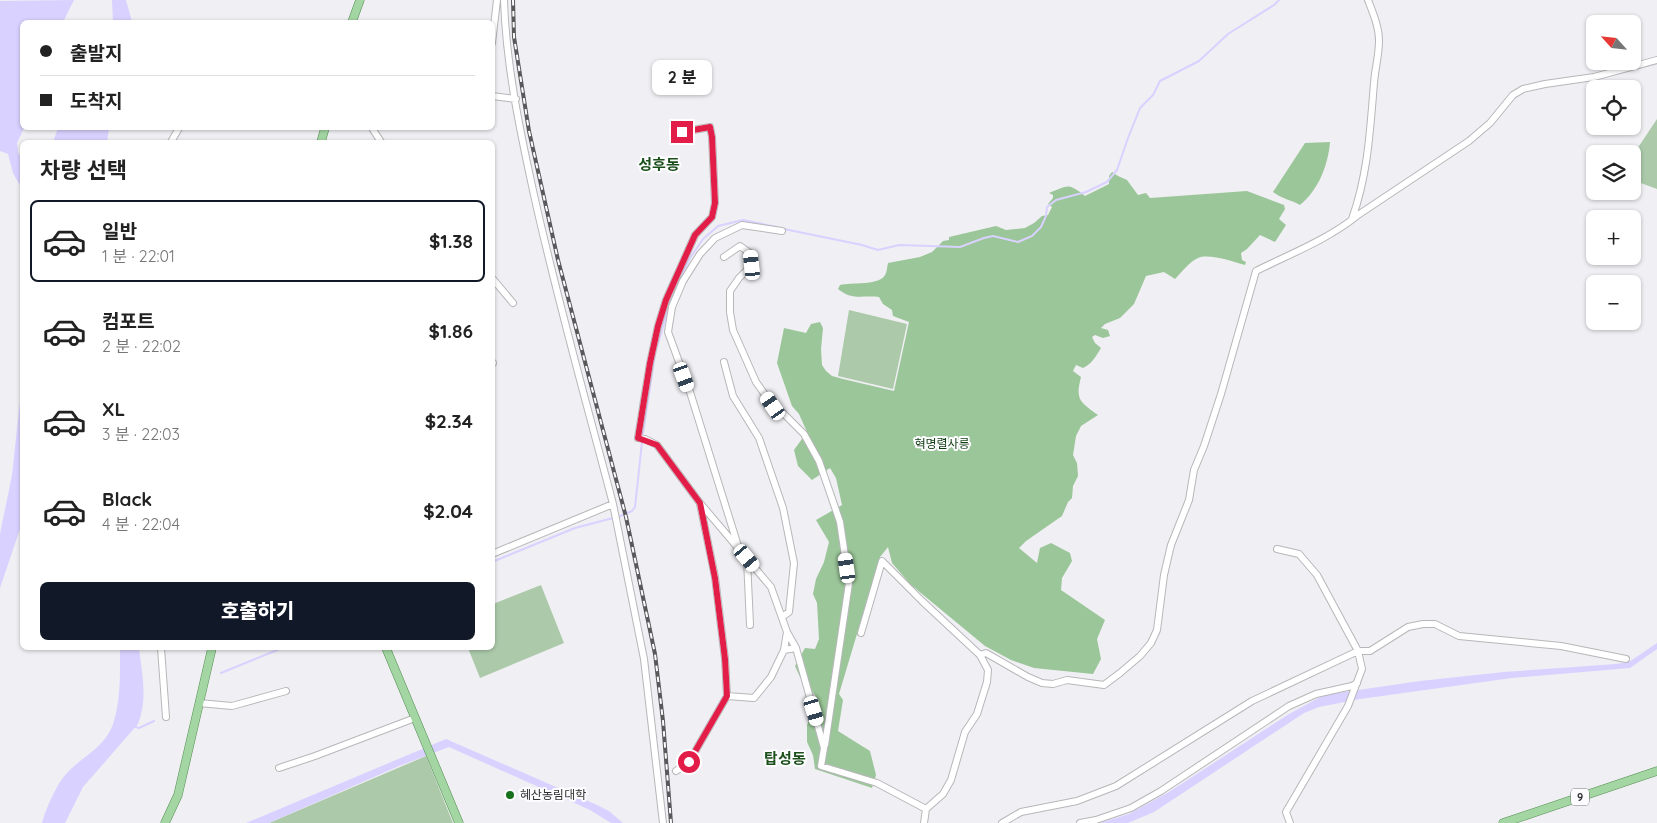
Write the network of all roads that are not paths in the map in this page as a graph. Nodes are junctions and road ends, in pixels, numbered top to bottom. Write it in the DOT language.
graph roads {
  1 [pos="360,0"];
  2 [pos="497,0"];
  3 [pos="504,0"];
  4 [pos="1368,0"];
  5 [pos="353,20"];
  6 [pos="495,20"];
  7 [pos="1657,60"];
  8 [pos="495,96"];
  9 [pos="516,99"];
  10 [pos="682,132"];
  11 [pos="1352,220"];
  12 [pos="782,231"];
  13 [pos="724,257"];
  14 [pos="495,281"];
  15 [pos="514,303"];
  16 [pos="724,362"];
  17 [pos="700,503"];
  18 [pos="613,504"];
  19 [pos="1277,548"];
  20 [pos="739,549"];
  21 [pos="495,553"];
  22 [pos="747,558"];
  23 [pos="782,617"];
  24 [pos="750,625"];
  25 [pos="786,632"];
  26 [pos="861,634"];
  27 [pos="796,648"];
  28 [pos="161,650"];
  29 [pos="212,650"];
  30 [pos="387,650"];
  31 [pos="784,650"];
  32 [pos="1358,652"];
  33 [pos="980,655"];
  34 [pos="1626,659"];
  35 [pos="1356,685"];
  36 [pos="286,692"];
  37 [pos="727,696"];
  38 [pos="199,703"];
  39 [pos="166,717"];
  40 [pos="415,718"];
  41 [pos="824,748"];
  42 [pos="279,768"];
  43 [pos="676,771"];
  44 [pos="1657,771"];
  45 [pos="926,808"];
  46 [pos="165,823"];
  47 [pos="459,823"];
  48 [pos="663,823"];
  49 [pos="924,823"];
  50 [pos="1002,823"];
  51 [pos="1080,823"];
  52 [pos="1290,823"];
  53 [pos="1503,823"];
  1 -- 5 [label="main road"];
  2 -- 6 [label="street"];
  3 -- 9 [label="street"];
  4 -- 11 [label="street"];
  7 -- 11 [label="street"];
  8 -- 9 [label="street"];
  9 -- 18 [label="street"];
  10 -- 17 [label="street"];
  11 -- 33 [label="street"];
  12 -- 20 [label="street"];
  13 -- 41 [label="street"];
  14 -- 15 [label="street"];
  16 -- 23 [label="street"];
  17 -- 20 [label="street"];
  17 -- 37 [label="street"];
  18 -- 21 [label="street"];
  18 -- 48 [label="street"];
  19 -- 32 [label="street"];
  20 -- 22 [label="street"];
  22 -- 23 [label="street"];
  22 -- 24 [label="street"];
  23 -- 25 [label="street"];
  25 -- 27 [label="street"];
  25 -- 31 [label="street"];
  26 -- 33 [label="street"];
  27 -- 31 [label="street"];
  27 -- 41 [label="street"];
  28 -- 39 [label="street"];
  29 -- 38 [label="main road"];
  30 -- 40 [label="main road"];
  31 -- 37 [label="street"];
  32 -- 34 [label="street"];
  32 -- 35 [label="street"];
  32 -- 50 [label="street"];
  33 -- 45 [label="street"];
  35 -- 51 [label="street"];
  35 -- 52 [label="street"];
  36 -- 38 [label="street"];
  37 -- 43 [label="street"];
  38 -- 46 [label="main road"];
  40 -- 42 [label="street"];
  40 -- 47 [label="main road"];
  41 -- 45 [label="street"];
  44 -- 53 [label="main road, 9"];
  45 -- 49 [label="street"];
}
